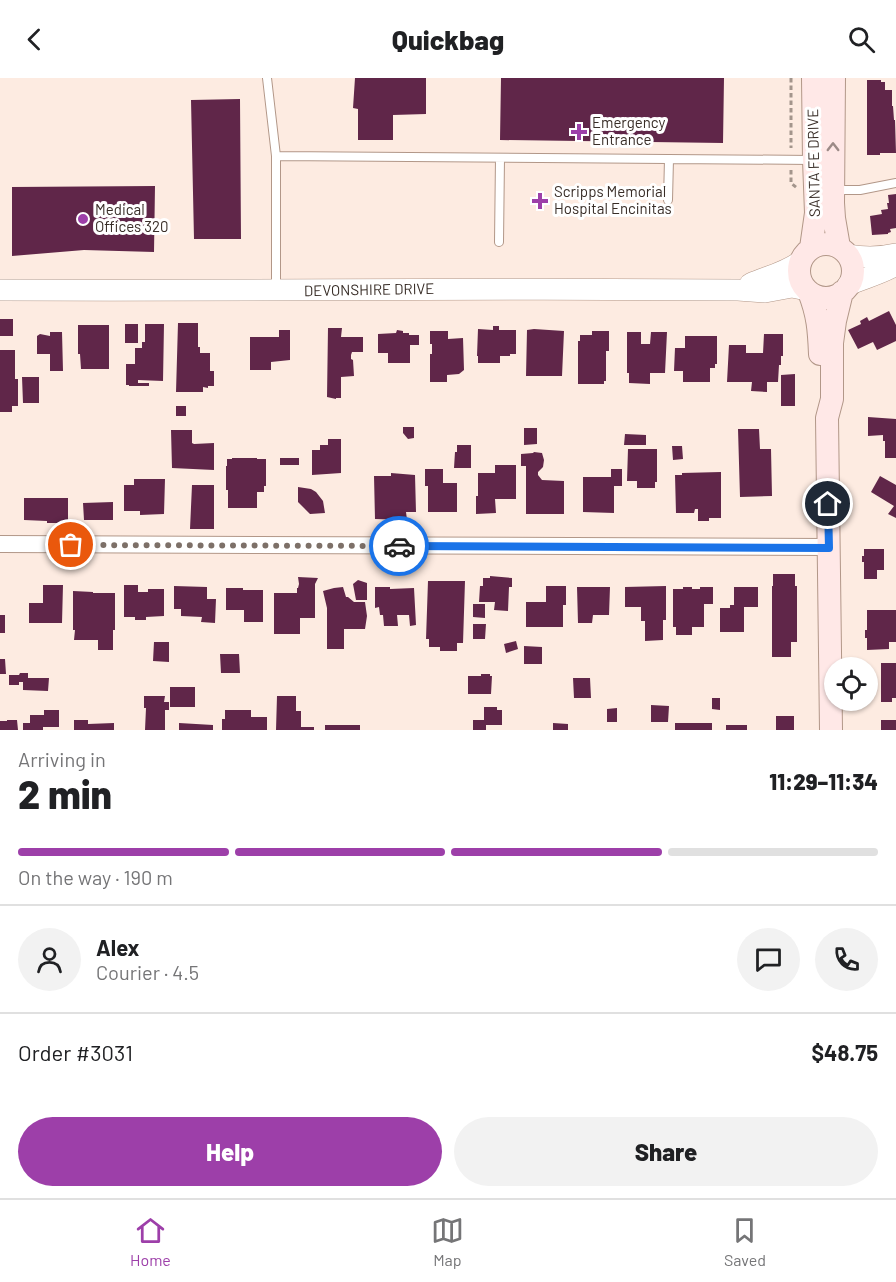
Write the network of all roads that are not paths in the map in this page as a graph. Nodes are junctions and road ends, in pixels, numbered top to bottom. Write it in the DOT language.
graph roads {
  1 [pos="267,78"];
  2 [pos="813,78"];
  3 [pos="834,78"];
  4 [pos="276,156"];
  5 [pos="500,158"];
  6 [pos="669,159"];
  7 [pos="814,160"];
  8 [pos="896,183"];
  9 [pos="833,190"];
  10 [pos="668,200"];
  11 [pos="499,242"];
  12 [pos="843,251"];
  13 [pos="806,254"];
  14 [pos="896,254"];
  15 [pos="896,265"];
  16 [pos="845,289"];
  17 [pos="0,290"];
  18 [pos="738,290"];
  19 [pos="276,291"];
  20 [pos="808,291"];
  21 [pos="827,418"];
  22 [pos="0,544"];
  23 [pos="829,548"];
  24 [pos="831,730"];
  1 -- 4 [label="lane"];
  2 -- 7 [label="main road, SANTA FE DRIVE"];
  9 -- 3 [label="main road, SANTA FE DRIVE, one-way"];
  4 -- 5 [label="lane"];
  4 -- 19 [label="lane"];
  5 -- 6 [label="lane"];
  5 -- 11 [label="lane"];
  6 -- 7 [label="lane"];
  6 -- 10 [label="lane"];
  7 -- 13 [label="main road, SANTA FE DRIVE"];
  8 -- 9 [label="lane"];
  9 -- 12 [label="main road, SANTA FE DRIVE"];
  12 -- 13 [label="main road"];
  12 -- 14 [label="street"];
  12 -- 16 [label="main road"];
  13 -- 18 [label="street, DEVONSHIRE DRIVE"];
  13 -- 20 [label="main road"];
  15 -- 16 [label="street"];
  16 -- 20 [label="main road"];
  16 -- 21 [label="main road"];
  17 -- 19 [label="street, DEVONSHIRE DRIVE"];
  18 -- 19 [label="street, DEVONSHIRE DRIVE"];
  18 -- 20 [label="street, DEVONSHIRE DRIVE"];
  20 -- 21 [label="main road"];
  21 -- 23 [label="main road"];
  22 -- 23 [label="street"];
  23 -- 24 [label="main road"];
}
